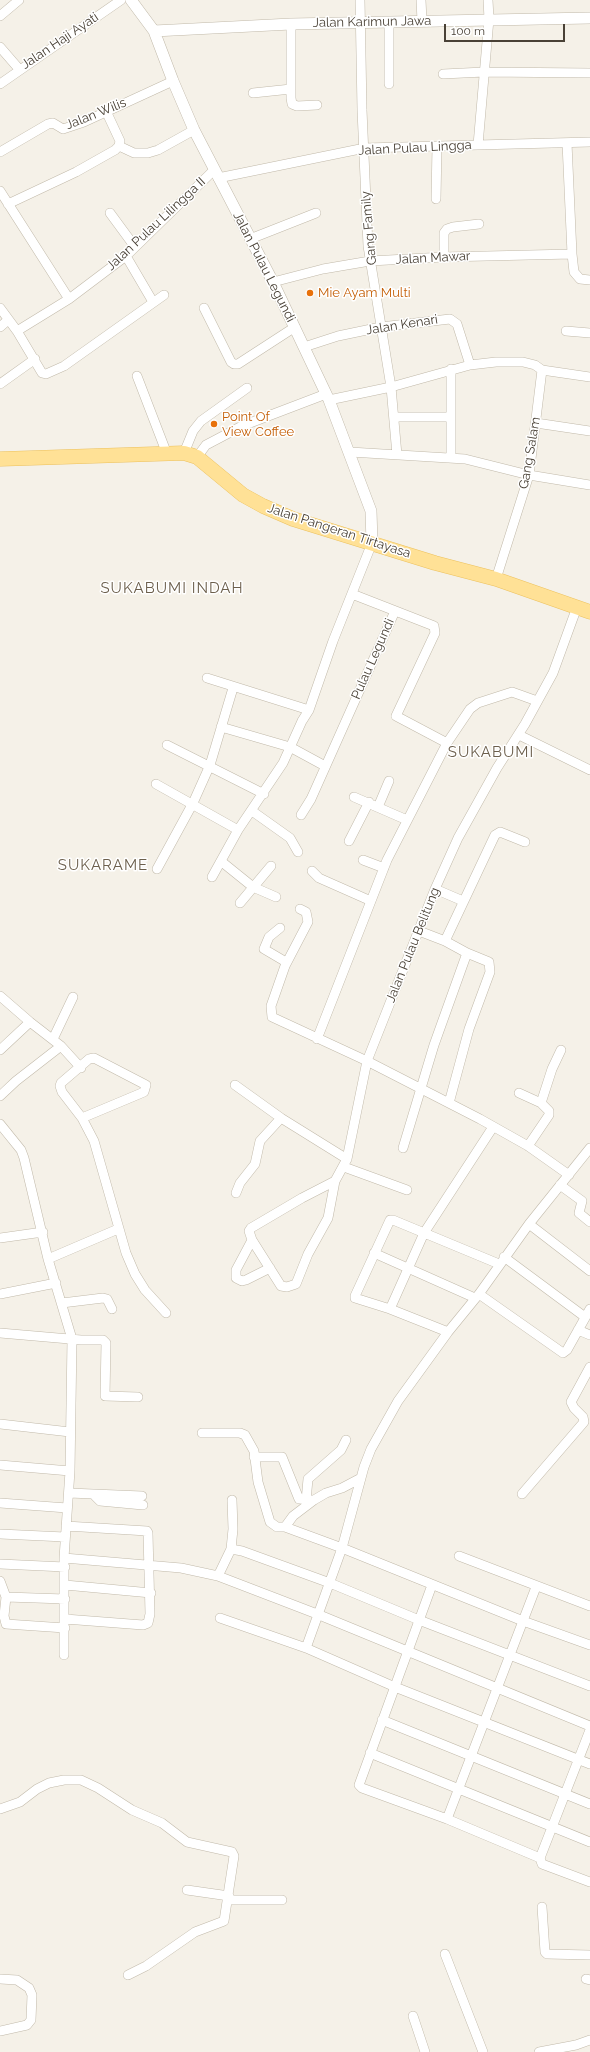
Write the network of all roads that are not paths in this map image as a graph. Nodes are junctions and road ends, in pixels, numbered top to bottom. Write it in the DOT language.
graph roads {
  1 [pos="19,0"];
  2 [pos="120,0"];
  3 [pos="131,0"];
  4 [pos="360,0"];
  5 [pos="421,0"];
  6 [pos="488,0"];
  7 [pos="0,16"];
  8 [pos="590,18"];
  9 [pos="489,19"];
  10 [pos="389,22"];
  11 [pos="422,22"];
  12 [pos="360,23"];
  13 [pos="291,24"];
  14 [pos="154,31"];
  15 [pos="0,47"];
  16 [pos="19,69"];
  17 [pos="484,72"];
  18 [pos="590,73"];
  19 [pos="443,74"];
  20 [pos="173,81"];
  21 [pos="0,84"];
  22 [pos="388,84"];
  23 [pos="291,89"];
  24 [pos="253,93"];
  25 [pos="316,105"];
  26 [pos="106,111"];
  27 [pos="194,130"];
  28 [pos="590,142"];
  29 [pos="568,143"];
  30 [pos="478,145"];
  31 [pos="119,146"];
  32 [pos="437,146"];
  33 [pos="365,148"];
  34 [pos="0,152"];
  35 [pos="216,174"];
  36 [pos="0,191"];
  37 [pos="436,199"];
  38 [pos="8,204"];
  39 [pos="110,213"];
  40 [pos="316,213"];
  41 [pos="480,224"];
  42 [pos="250,239"];
  43 [pos="135,247"];
  44 [pos="572,254"];
  45 [pos="126,256"];
  46 [pos="444,257"];
  47 [pos="370,261"];
  48 [pos="590,280"];
  49 [pos="273,282"];
  50 [pos="164,295"];
  51 [pos="69,299"];
  52 [pos="153,302"];
  53 [pos="0,308"];
  54 [pos="204,308"];
  55 [pos="8,320"];
  56 [pos="0,327"];
  57 [pos="295,327"];
  58 [pos="381,327"];
  59 [pos="17,331"];
  60 [pos="566,331"];
  61 [pos="590,333"];
  62 [pos="304,347"];
  63 [pos="35,359"];
  64 [pos="470,365"];
  65 [pos="452,369"];
  66 [pos="542,370"];
  67 [pos="137,376"];
  68 [pos="590,377"];
  69 [pos="0,384"];
  70 [pos="391,387"];
  71 [pos="247,388"];
  72 [pos="328,397"];
  73 [pos="394,416"];
  74 [pos="452,416"];
  75 [pos="536,423"];
  76 [pos="590,430"];
  77 [pos="350,452"];
  78 [pos="167,454"];
  79 [pos="191,455"];
  80 [pos="398,455"];
  81 [pos="452,458"];
  82 [pos="0,459"];
  83 [pos="529,475"];
  84 [pos="590,485"];
  85 [pos="372,543"];
  86 [pos="496,580"];
  87 [pos="352,594"];
  88 [pos="584,610"];
  89 [pos="395,611"];
  90 [pos="207,678"];
  91 [pos="233,688"];
  92 [pos="537,701"];
  93 [pos="309,710"];
  94 [pos="221,728"];
  95 [pos="519,734"];
  96 [pos="447,743"];
  97 [pos="167,745"];
  98 [pos="290,747"];
  99 [pos="210,765"];
  100 [pos="325,766"];
  101 [pos="590,770"];
  102 [pos="389,781"];
  103 [pos="156,784"];
  104 [pos="264,794"];
  105 [pos="354,797"];
  106 [pos="369,802"];
  107 [pos="193,803"];
  108 [pos="378,807"];
  109 [pos="252,811"];
  110 [pos="301,815"];
  111 [pos="407,820"];
  112 [pos="238,830"];
  113 [pos="348,841"];
  114 [pos="525,842"];
  115 [pos="298,852"];
  116 [pos="364,860"];
  117 [pos="222,862"];
  118 [pos="271,866"];
  119 [pos="384,868"];
  120 [pos="157,869"];
  121 [pos="312,871"];
  122 [pos="212,877"];
  123 [pos="253,887"];
  124 [pos="435,889"];
  125 [pos="276,897"];
  126 [pos="371,901"];
  127 [pos="463,901"];
  128 [pos="240,903"];
  129 [pos="300,910"];
  130 [pos="280,928"];
  131 [pos="419,931"];
  132 [pos="446,941"];
  133 [pos="467,953"];
  134 [pos="286,962"];
  135 [pos="73,997"];
  136 [pos="2,1000"];
  137 [pos="30,1022"];
  138 [pos="53,1039"];
  139 [pos="316,1039"];
  140 [pos="61,1046"];
  141 [pos="0,1050"];
  142 [pos="561,1050"];
  143 [pos="367,1061"];
  144 [pos="81,1068"];
  145 [pos="235,1085"];
  146 [pos="421,1089"];
  147 [pos="518,1093"];
  148 [pos="0,1096"];
  149 [pos="449,1103"];
  150 [pos="541,1103"];
  151 [pos="82,1118"];
  152 [pos="281,1118"];
  153 [pos="0,1124"];
  154 [pos="493,1127"];
  155 [pos="528,1146"];
  156 [pos="403,1148"];
  157 [pos="590,1148"];
  158 [pos="346,1163"];
  159 [pos="569,1175"];
  160 [pos="335,1181"];
  161 [pos="560,1185"];
  162 [pos="407,1190"];
  163 [pos="236,1193"];
  164 [pos="590,1222"];
  165 [pos="529,1224"];
  166 [pos="118,1229"];
  167 [pos="43,1232"];
  168 [pos="424,1233"];
  169 [pos="2,1237"];
  170 [pos="252,1240"];
  171 [pos="374,1253"];
  172 [pos="48,1259"];
  173 [pos="502,1261"];
  174 [pos="270,1268"];
  175 [pos="408,1268"];
  176 [pos="590,1271"];
  177 [pos="56,1283"];
  178 [pos="0,1294"];
  179 [pos="477,1296"];
  180 [pos="62,1303"];
  181 [pos="112,1309"];
  182 [pos="390,1309"];
  183 [pos="166,1313"];
  184 [pos="588,1313"];
  185 [pos="578,1330"];
  186 [pos="448,1332"];
  187 [pos="0,1333"];
  188 [pos="590,1335"];
  189 [pos="72,1340"];
  190 [pos="590,1367"];
  191 [pos="138,1397"];
  192 [pos="0,1424"];
  193 [pos="70,1432"];
  194 [pos="202,1433"];
  195 [pos="346,1440"];
  196 [pos="254,1457"];
  197 [pos="0,1465"];
  198 [pos="70,1470"];
  199 [pos="361,1478"];
  200 [pos="308,1479"];
  201 [pos="294,1485"];
  202 [pos="69,1493"];
  203 [pos="522,1494"];
  204 [pos="142,1500"];
  205 [pos="232,1500"];
  206 [pos="306,1500"];
  207 [pos="0,1503"];
  208 [pos="68,1508"];
  209 [pos="293,1516"];
  210 [pos="66,1526"];
  211 [pos="285,1527"];
  212 [pos="0,1534"];
  213 [pos="65,1537"];
  214 [pos="342,1548"];
  215 [pos="231,1549"];
  216 [pos="459,1556"];
  217 [pos="64,1563"];
  218 [pos="0,1564"];
  219 [pos="149,1565"];
  220 [pos="218,1576"];
  221 [pos="0,1581"];
  222 [pos="330,1583"];
  223 [pos="432,1584"];
  224 [pos="65,1585"];
  225 [pos="536,1587"];
  226 [pos="151,1593"];
  227 [pos="6,1597"];
  228 [pos="65,1599"];
  229 [pos="590,1606"];
  230 [pos="317,1614"];
  231 [pos="220,1618"];
  232 [pos="419,1620"];
  233 [pos="522,1621"];
  234 [pos="65,1623"];
  235 [pos="590,1645"];
  236 [pos="306,1648"];
  237 [pos="407,1652"];
  238 [pos="64,1655"];
  239 [pos="509,1656"];
  240 [pos="590,1686"];
  241 [pos="395,1687"];
  242 [pos="497,1689"];
  243 [pos="382,1720"];
  244 [pos="484,1722"];
  245 [pos="590,1726"];
  246 [pos="590,1730"];
  247 [pos="370,1752"];
  248 [pos="472,1755"];
  249 [pos="579,1760"];
  250 [pos="590,1764"];
  251 [pos="459,1788"];
  252 [pos="565,1794"];
  253 [pos="590,1804"];
  254 [pos="0,1809"];
  255 [pos="448,1819"];
  256 [pos="552,1828"];
  257 [pos="590,1842"];
  258 [pos="540,1858"];
  259 [pos="590,1882"];
  260 [pos="187,1890"];
  261 [pos="228,1898"];
  262 [pos="282,1900"];
  263 [pos="542,1908"];
  264 [pos="445,1954"];
  265 [pos="590,1955"];
  266 [pos="128,1975"];
  267 [pos="0,1979"];
  268 [pos="413,2016"];
  269 [pos="0,2031"];
  270 [pos="590,2040"];
  271 [pos="425,2052"];
  272 [pos="483,2052"];
  273 [pos="538,2052"];
  1 -- 7 [label="street"];
  2 -- 16 [label="street, Jalan Haji Ayati"];
  3 -- 14 [label="street, Jalan Pulau Legundi"];
  4 -- 12 [label="street, Gang Family"];
  5 -- 11 [label="street"];
  6 -- 9 [label="street"];
  8 -- 9 [label="street, Jalan Karimun Jawa"];
  9 -- 11 [label="street, Jalan Karimun Jawa"];
  9 -- 17 [label="street"];
  10 -- 11 [label="street, Jalan Karimun Jawa"];
  10 -- 12 [label="street, Jalan Karimun Jawa"];
  10 -- 22 [label="street"];
  12 -- 13 [label="street, Jalan Karimun Jawa"];
  12 -- 33 [label="street, Gang Family"];
  13 -- 14 [label="street, Jalan Karimun Jawa"];
  13 -- 23 [label="street"];
  14 -- 20 [label="street, Jalan Pulau Legundi"];
  15 -- 16 [label="street"];
  16 -- 21 [label="street, Jalan Haji Ayati"];
  17 -- 18 [label="street"];
  17 -- 19 [label="street"];
  17 -- 30 [label="street"];
  20 -- 26 [label="street, Jalan Wilis"];
  20 -- 27 [label="street, Jalan Pulau Legundi"];
  23 -- 24 [label="street"];
  23 -- 25 [label="street"];
  26 -- 31 [label="street"];
  26 -- 34 [label="street, Jalan Wilis"];
  27 -- 31 [label="street"];
  27 -- 35 [label="street, Jalan Pulau Legundi"];
  28 -- 29 [label="street, Jalan Pulau Lingga"];
  29 -- 30 [label="street, Jalan Pulau Lingga"];
  29 -- 44 [label="street"];
  30 -- 32 [label="street, Jalan Pulau Lingga"];
  31 -- 38 [label="street"];
  32 -- 33 [label="street, Jalan Pulau Lingga"];
  32 -- 37 [label="street"];
  33 -- 35 [label="street, Jalan Pulau Lingga"];
  33 -- 47 [label="street, Gang Family"];
  35 -- 42 [label="street, Jalan Pulau Legundi"];
  35 -- 43 [label="street, Jalan Pulau Lilingga II"];
  36 -- 38 [label="street"];
  38 -- 51 [label="street"];
  39 -- 43 [label="street"];
  40 -- 42 [label="street"];
  41 -- 46 [label="street"];
  42 -- 49 [label="street, Jalan Pulau Legundi"];
  43 -- 45 [label="street, Jalan Pulau Lilingga II"];
  44 -- 46 [label="street, Jalan Mawar"];
  44 -- 48 [label="street"];
  45 -- 51 [label="street, Jalan Pulau Lilingga II"];
  45 -- 52 [label="street"];
  46 -- 47 [label="street, Jalan Mawar"];
  47 -- 49 [label="street, Jalan Mawar"];
  47 -- 58 [label="street, Gang Family"];
  49 -- 57 [label="street, Jalan Pulau Legundi"];
  50 -- 52 [label="street"];
  51 -- 59 [label="street, Jalan Pulau Lilingga II"];
  52 -- 63 [label="street"];
  53 -- 55 [label="street"];
  54 -- 57 [label="street"];
  55 -- 56 [label="street"];
  55 -- 59 [label="street"];
  57 -- 62 [label="street, Jalan Pulau Legundi"];
  58 -- 62 [label="street, Jalan Kenari"];
  58 -- 64 [label="street, Jalan Kenari"];
  58 -- 70 [label="street, Gang Family"];
  59 -- 63 [label="street"];
  60 -- 61 [label="street"];
  62 -- 72 [label="street, Jalan Pulau Legundi"];
  63 -- 69 [label="street"];
  64 -- 65 [label="street"];
  64 -- 66 [label="street"];
  65 -- 70 [label="street"];
  65 -- 74 [label="street"];
  66 -- 68 [label="street"];
  66 -- 75 [label="street, Gang Salam"];
  67 -- 78 [label="street"];
  70 -- 72 [label="street"];
  70 -- 73 [label="street, Gang Family"];
  71 -- 79 [label="street"];
  72 -- 77 [label="street, Jalan Pulau Legundi"];
  72 -- 79 [label="street"];
  73 -- 74 [label="street"];
  73 -- 80 [label="street, Gang Family"];
  74 -- 81 [label="street"];
  75 -- 76 [label="street"];
  75 -- 83 [label="street, Gang Salam"];
  77 -- 80 [label="street"];
  77 -- 85 [label="street, Jalan Pulau Legundi"];
  78 -- 79 [label="main road"];
  78 -- 82 [label="main road"];
  79 -- 85 [label="main road, Jalan Pangeran Tirtayasa"];
  80 -- 81 [label="street"];
  81 -- 83 [label="street"];
  83 -- 84 [label="street"];
  83 -- 86 [label="street, Gang Salam"];
  85 -- 86 [label="main road, Jalan Pangeran Tirtayasa"];
  85 -- 87 [label="street"];
  86 -- 88 [label="main road, Jalan Pangeran Tirtayasa"];
  87 -- 89 [label="street, Pulau Legundi"];
  87 -- 93 [label="street"];
  88 -- 92 [label="street, Jalan Pulau Belitung"];
  89 -- 96 [label="street"];
  89 -- 100 [label="street, Pulau Legundi"];
  90 -- 91 [label="street"];
  91 -- 93 [label="street"];
  91 -- 94 [label="street"];
  92 -- 95 [label="street, Jalan Pulau Belitung"];
  92 -- 96 [label="street"];
  93 -- 98 [label="street"];
  94 -- 98 [label="street"];
  94 -- 99 [label="street"];
  95 -- 101 [label="street"];
  95 -- 124 [label="street, Jalan Pulau Belitung"];
  96 -- 111 [label="street"];
  97 -- 99 [label="street"];
  98 -- 100 [label="street"];
  98 -- 104 [label="street"];
  99 -- 104 [label="street"];
  99 -- 107 [label="street"];
  100 -- 110 [label="street, Pulau Legundi"];
  102 -- 108 [label="street"];
  103 -- 107 [label="street"];
  104 -- 109 [label="street"];
  105 -- 106 [label="street"];
  106 -- 108 [label="street"];
  106 -- 113 [label="street"];
  107 -- 112 [label="street"];
  107 -- 120 [label="street"];
  108 -- 111 [label="street"];
  109 -- 112 [label="street"];
  109 -- 115 [label="street"];
  111 -- 119 [label="street"];
  112 -- 117 [label="street"];
  114 -- 127 [label="street"];
  116 -- 119 [label="street"];
  117 -- 122 [label="street"];
  117 -- 123 [label="street"];
  118 -- 123 [label="street"];
  119 -- 126 [label="street"];
  121 -- 126 [label="street"];
  123 -- 125 [label="street"];
  123 -- 128 [label="street"];
  124 -- 127 [label="street"];
  124 -- 131 [label="street, Jalan Pulau Belitung"];
  126 -- 139 [label="street"];
  127 -- 132 [label="street"];
  129 -- 134 [label="street"];
  130 -- 134 [label="street"];
  131 -- 132 [label="street"];
  131 -- 143 [label="street, Jalan Pulau Belitung"];
  132 -- 133 [label="street"];
  133 -- 146 [label="street"];
  133 -- 149 [label="street"];
  134 -- 139 [label="street"];
  135 -- 138 [label="street"];
  136 -- 137 [label="street"];
  137 -- 138 [label="street"];
  137 -- 141 [label="street"];
  138 -- 140 [label="street"];
  139 -- 143 [label="street"];
  140 -- 144 [label="street"];
  140 -- 148 [label="street"];
  142 -- 150 [label="street"];
  143 -- 146 [label="street"];
  143 -- 158 [label="street, Jalan Pulau Belitung"];
  144 -- 151 [label="street"];
  144 -- 151 [label="street"];
  145 -- 152 [label="street"];
  146 -- 149 [label="street"];
  146 -- 156 [label="street"];
  147 -- 150 [label="street"];
  149 -- 154 [label="street"];
  150 -- 155 [label="street"];
  151 -- 166 [label="street"];
  152 -- 158 [label="street"];
  152 -- 163 [label="street"];
  153 -- 167 [label="street"];
  154 -- 155 [label="street"];
  154 -- 168 [label="street"];
  155 -- 159 [label="street"];
  157 -- 159 [label="street"];
  158 -- 160 [label="street, Jalan Pulau Belitung"];
  158 -- 162 [label="street"];
  159 -- 161 [label="street"];
  160 -- 170 [label="street"];
  160 -- 174 [label="street, Jalan Pulau Belitung"];
  161 -- 164 [label="street"];
  161 -- 165 [label="street"];
  165 -- 173 [label="street"];
  165 -- 176 [label="street"];
  166 -- 172 [label="street"];
  166 -- 183 [label="street"];
  167 -- 169 [label="street"];
  167 -- 172 [label="street"];
  168 -- 171 [label="street"];
  168 -- 173 [label="street"];
  168 -- 175 [label="street"];
  170 -- 174 [label="street"];
  170 -- 174 [label="street"];
  171 -- 175 [label="street"];
  171 -- 182 [label="street"];
  172 -- 177 [label="street"];
  173 -- 179 [label="street"];
  173 -- 184 [label="street"];
  175 -- 179 [label="street"];
  175 -- 182 [label="street"];
  177 -- 178 [label="street"];
  177 -- 180 [label="street"];
  179 -- 185 [label="street"];
  179 -- 186 [label="street"];
  180 -- 181 [label="street"];
  180 -- 189 [label="street"];
  182 -- 186 [label="street"];
  184 -- 185 [label="street"];
  185 -- 188 [label="street"];
  186 -- 199 [label="street"];
  187 -- 189 [label="street"];
  189 -- 191 [label="street"];
  189 -- 193 [label="street"];
  190 -- 203 [label="street"];
  192 -- 193 [label="street"];
  193 -- 198 [label="street"];
  194 -- 196 [label="street"];
  195 -- 200 [label="street"];
  196 -- 201 [label="street"];
  196 -- 211 [label="street"];
  197 -- 198 [label="street"];
  198 -- 202 [label="street"];
  199 -- 206 [label="street"];
  199 -- 214 [label="street"];
  200 -- 201 [label="street"];
  200 -- 206 [label="street"];
  201 -- 206 [label="street"];
  202 -- 204 [label="street"];
  202 -- 208 [label="street"];
  205 -- 215 [label="street"];
  206 -- 209 [label="street"];
  206 -- 209 [label="street"];
  207 -- 208 [label="street"];
  208 -- 210 [label="street"];
  209 -- 211 [label="street"];
  210 -- 213 [label="street"];
  210 -- 219 [label="street"];
  211 -- 214 [label="street"];
  212 -- 213 [label="street"];
  213 -- 217 [label="street"];
  214 -- 222 [label="street"];
  214 -- 223 [label="street"];
  215 -- 220 [label="street"];
  215 -- 222 [label="street"];
  216 -- 225 [label="street"];
  217 -- 218 [label="street"];
  217 -- 219 [label="street"];
  217 -- 224 [label="street"];
  219 -- 220 [label="street"];
  219 -- 226 [label="street"];
  220 -- 230 [label="street"];
  221 -- 227 [label="street"];
  222 -- 230 [label="street"];
  222 -- 232 [label="street"];
  223 -- 232 [label="street"];
  223 -- 233 [label="street"];
  224 -- 226 [label="street"];
  224 -- 228 [label="street"];
  225 -- 229 [label="street"];
  225 -- 233 [label="street"];
  226 -- 234 [label="street"];
  227 -- 228 [label="street"];
  227 -- 234 [label="street"];
  228 -- 234 [label="street"];
  230 -- 236 [label="street"];
  230 -- 237 [label="street"];
  231 -- 236 [label="street"];
  232 -- 237 [label="street"];
  232 -- 239 [label="street"];
  233 -- 235 [label="street"];
  233 -- 239 [label="street"];
  234 -- 238 [label="street"];
  236 -- 241 [label="street"];
  237 -- 241 [label="street"];
  237 -- 242 [label="street"];
  239 -- 240 [label="street"];
  239 -- 242 [label="street"];
  241 -- 243 [label="street"];
  241 -- 244 [label="street"];
  242 -- 244 [label="street"];
  242 -- 245 [label="street"];
  243 -- 247 [label="street"];
  243 -- 248 [label="street"];
  244 -- 248 [label="street"];
  244 -- 249 [label="street"];
  246 -- 249 [label="street"];
  247 -- 251 [label="street"];
  247 -- 255 [label="street"];
  248 -- 251 [label="street"];
  248 -- 252 [label="street"];
  249 -- 250 [label="street"];
  249 -- 252 [label="street"];
  251 -- 255 [label="street"];
  251 -- 256 [label="street"];
  252 -- 253 [label="street"];
  252 -- 256 [label="street"];
  254 -- 261 [label="street"];
  255 -- 258 [label="street"];
  256 -- 257 [label="street"];
  256 -- 258 [label="street"];
  258 -- 259 [label="street"];
  260 -- 261 [label="street"];
  261 -- 262 [label="street"];
  261 -- 266 [label="street"];
  263 -- 265 [label="street"];
  264 -- 272 [label="street"];
  267 -- 269 [label="street"];
  268 -- 271 [label="street"];
  270 -- 273 [label="street"];
}
